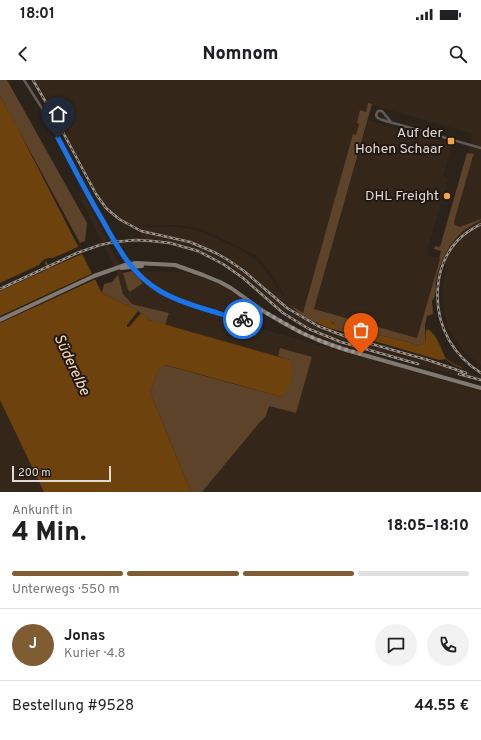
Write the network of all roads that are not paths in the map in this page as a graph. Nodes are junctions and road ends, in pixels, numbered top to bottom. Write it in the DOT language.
graph roads {
  1 [pos="24,80"];
  2 [pos="391,122"];
  3 [pos="481,148"];
  4 [pos="249,300"];
  5 [pos="263,311"];
  6 [pos="253,316"];
  7 [pos="0,320"];
  8 [pos="481,388"];
  1 -- 6 [label="street"];
  2 -- 2 [label="street"];
  2 -- 3 [label="street"];
  4 -- 5 [label="main road"];
  4 -- 6 [label="street"];
  4 -- 7 [label="main road"];
  5 -- 6 [label="street"];
  5 -- 8 [label="main road"];
}
